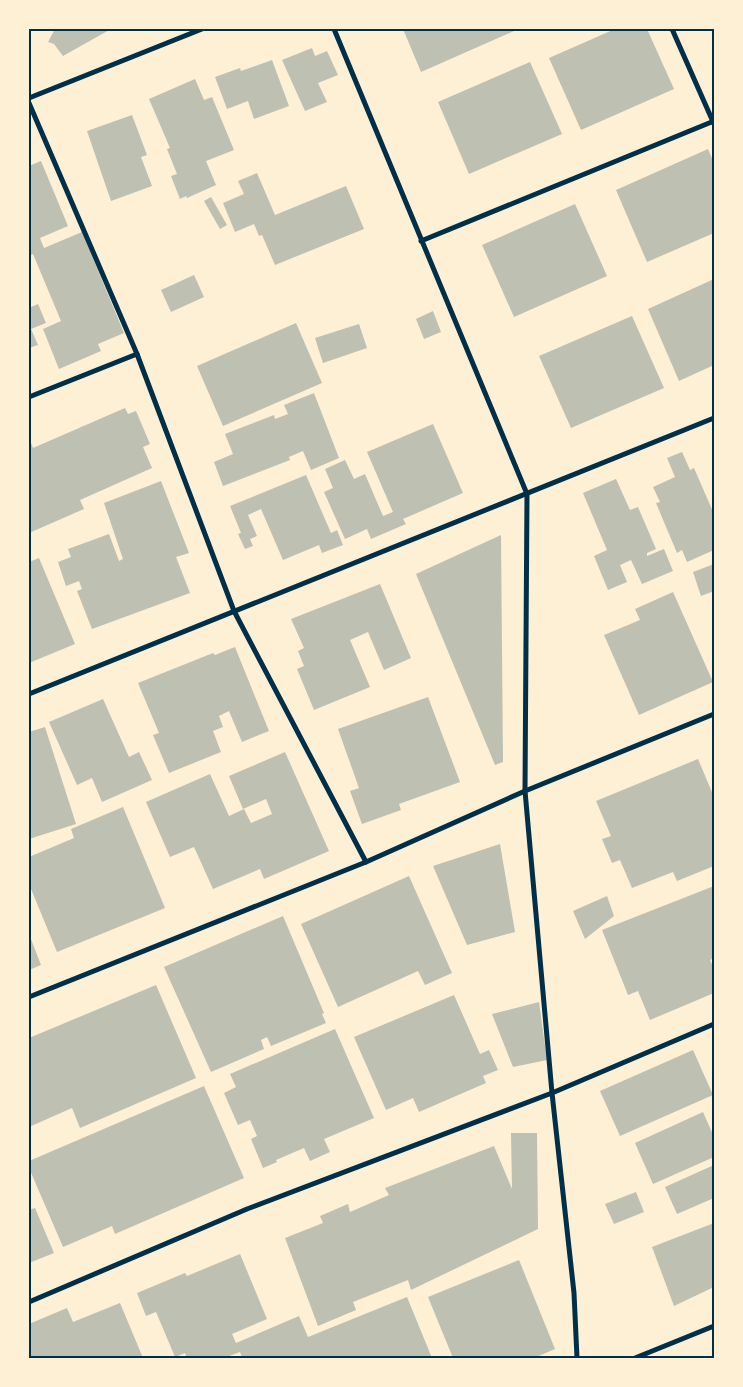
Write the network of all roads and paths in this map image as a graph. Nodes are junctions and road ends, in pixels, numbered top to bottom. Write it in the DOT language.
graph roads {
  1 [pos="202,29"];
  2 [pos="334,29"];
  3 [pos="672,29"];
  4 [pos="29,98"];
  5 [pos="29,103"];
  6 [pos="714,122"];
  7 [pos="421,241"];
  8 [pos="137,354"];
  9 [pos="29,397"];
  10 [pos="714,418"];
  11 [pos="527,494"];
  12 [pos="234,611"];
  13 [pos="29,694"];
  14 [pos="714,714"];
  15 [pos="525,792"];
  16 [pos="366,862"];
  17 [pos="29,997"];
  18 [pos="714,1024"];
  19 [pos="552,1093"];
  20 [pos="29,1302"];
  21 [pos="714,1326"];
  22 [pos="577,1358"];
  23 [pos="635,1358"];
  1 -- 4 [label="street"];
  2 -- 7 [label="street"];
  3 -- 6 [label="street"];
  5 -- 8 [label="street"];
  6 -- 7 [label="street"];
  7 -- 11 [label="street"];
  8 -- 9 [label="street"];
  8 -- 12 [label="street"];
  10 -- 11 [label="street"];
  11 -- 12 [label="street"];
  11 -- 15 [label="street"];
  12 -- 13 [label="street"];
  12 -- 16 [label="street"];
  14 -- 15 [label="street"];
  15 -- 16 [label="street"];
  15 -- 19 [label="street"];
  16 -- 17 [label="street"];
  18 -- 19 [label="street"];
  19 -- 20 [label="street"];
  19 -- 22 [label="street"];
  21 -- 23 [label="street"];
}
